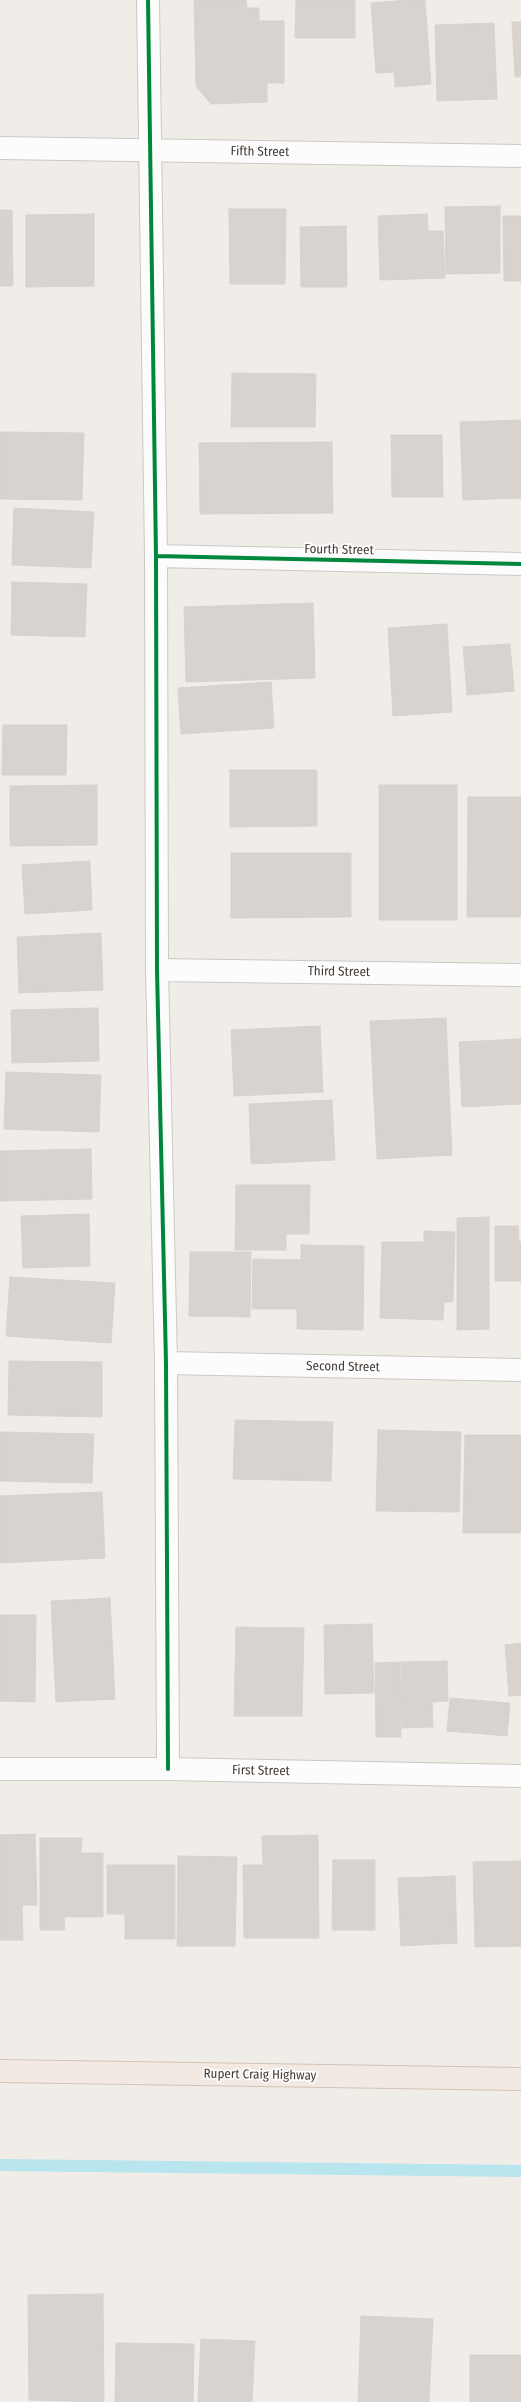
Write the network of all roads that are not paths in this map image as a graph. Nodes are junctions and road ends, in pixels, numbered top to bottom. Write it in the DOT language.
graph roads {
  1 [pos="148,0"];
  2 [pos="0,148"];
  3 [pos="150,150"];
  4 [pos="521,156"];
  5 [pos="156,556"];
  6 [pos="521,564"];
  7 [pos="158,970"];
  8 [pos="521,975"];
  9 [pos="166,1363"];
  10 [pos="521,1370"];
  11 [pos="0,1769"];
  12 [pos="168,1769"];
  13 [pos="521,1776"];
  14 [pos="0,2071"];
  15 [pos="521,2079"];
  1 -- 3 [label="street"];
  2 -- 3 [label="street, Fifth Street"];
  3 -- 4 [label="street, Fifth Street"];
  3 -- 5 [label="street"];
  5 -- 6 [label="street, Fourth Street"];
  5 -- 7 [label="street"];
  7 -- 8 [label="street, Third Street"];
  7 -- 9 [label="street"];
  9 -- 10 [label="street, Second Street"];
  9 -- 12 [label="street"];
  11 -- 12 [label="street, First Street"];
  12 -- 13 [label="street, First Street"];
  14 -- 15 [label="main road, Rupert Craig Highway"];
}
